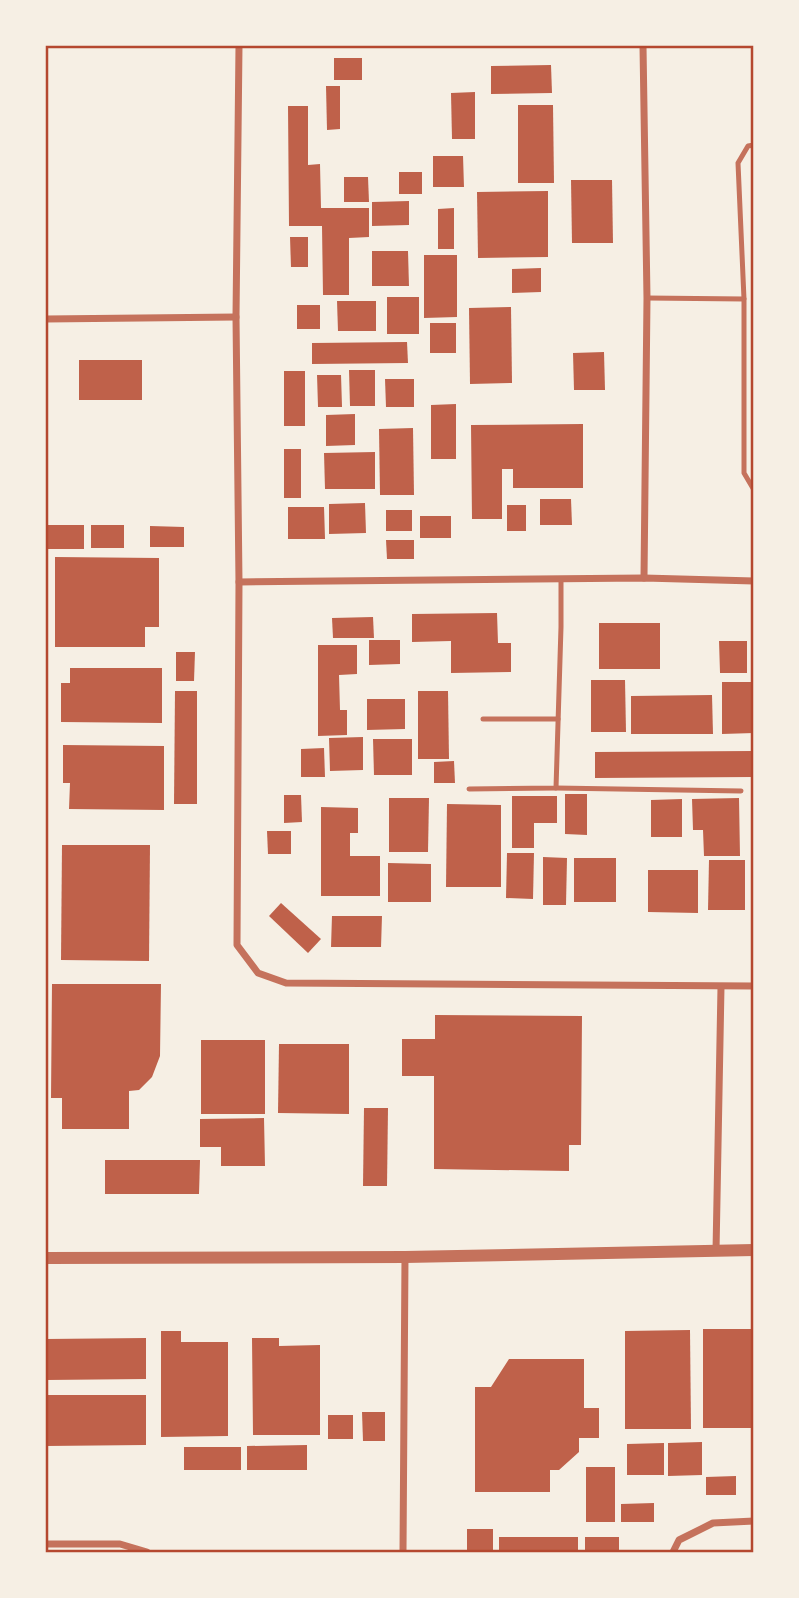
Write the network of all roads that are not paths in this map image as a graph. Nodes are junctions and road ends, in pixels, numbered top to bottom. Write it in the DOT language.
graph roads {
  1 [pos="239,46"];
  2 [pos="643,46"];
  3 [pos="754,145"];
  4 [pos="647,298"];
  5 [pos="744,299"];
  6 [pos="236,317"];
  7 [pos="46,319"];
  8 [pos="754,490"];
  9 [pos="644,578"];
  10 [pos="561,579"];
  11 [pos="754,581"];
  12 [pos="239,582"];
  13 [pos="483,719"];
  14 [pos="558,719"];
  15 [pos="556,788"];
  16 [pos="469,789"];
  17 [pos="741,791"];
  18 [pos="754,986"];
  19 [pos="721,987"];
  20 [pos="754,1250"];
  21 [pos="716,1251"];
  22 [pos="405,1257"];
  23 [pos="46,1258"];
  24 [pos="754,1521"];
  25 [pos="46,1544"];
  26 [pos="147,1552"];
  27 [pos="403,1552"];
  28 [pos="673,1552"];
  1 -- 6 [label="street"];
  2 -- 4 [label="street"];
  3 -- 5 [label="lane"];
  4 -- 5 [label="lane"];
  4 -- 9 [label="street"];
  5 -- 8 [label="lane"];
  6 -- 7 [label="street"];
  6 -- 12 [label="street"];
  9 -- 10 [label="street"];
  9 -- 11 [label="street"];
  10 -- 12 [label="street"];
  10 -- 14 [label="lane"];
  12 -- 19 [label="street"];
  13 -- 14 [label="lane"];
  14 -- 15 [label="lane"];
  15 -- 16 [label="lane"];
  15 -- 17 [label="lane"];
  18 -- 19 [label="street"];
  19 -- 21 [label="street"];
  20 -- 21 [label="street"];
  21 -- 22 [label="street"];
  22 -- 23 [label="street"];
  22 -- 27 [label="street"];
  24 -- 28 [label="street"];
  25 -- 26 [label="street"];
}
